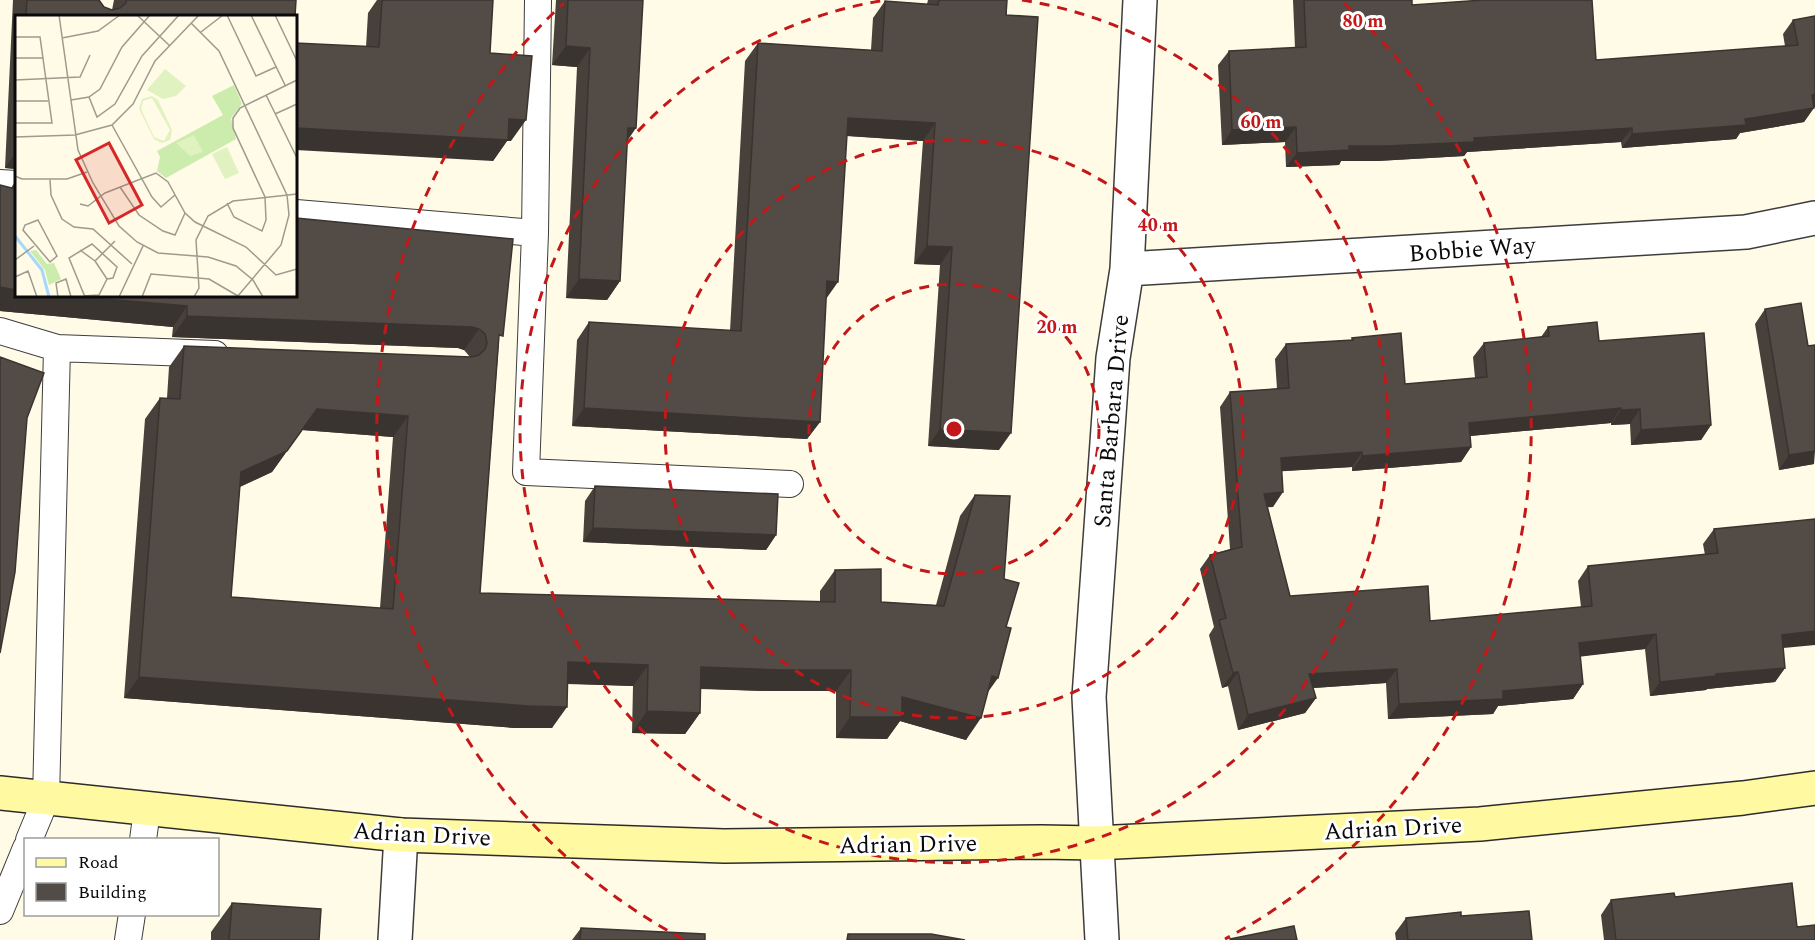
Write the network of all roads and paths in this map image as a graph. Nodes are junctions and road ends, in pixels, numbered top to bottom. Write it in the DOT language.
graph roads {
  1 [pos="538,0"];
  2 [pos="1140,0"];
  3 [pos="0,183"];
  4 [pos="15,184"];
  5 [pos="297,213"];
  6 [pos="1815,218"];
  7 [pos="536,233"];
  8 [pos="1127,269"];
  9 [pos="0,332"];
  10 [pos="57,348"];
  11 [pos="233,354"];
  12 [pos="790,484"];
  13 [pos="1815,788"];
  14 [pos="0,793"];
  15 [pos="46,799"];
  16 [pos="145,825"];
  17 [pos="401,835"];
  18 [pos="30,838"];
  19 [pos="1096,843"];
  20 [pos="24,853"];
  21 [pos="0,911"];
  22 [pos="132,916"];
  23 [pos="128,940"];
  24 [pos="395,940"];
  25 [pos="1102,940"];
  1 -- 7 [label="lane"];
  2 -- 8 [label="street, Santa Barbara Drive"];
  3 -- 4 [label="lane"];
  5 -- 7 [label="lane"];
  6 -- 8 [label="street, Bobbie Way"];
  7 -- 12 [label="lane"];
  8 -- 19 [label="street, Santa Barbara Drive"];
  9 -- 10 [label="lane"];
  10 -- 11 [label="lane"];
  10 -- 15 [label="lane"];
  13 -- 19 [label="street, Adrian Drive"];
  14 -- 15 [label="street, Adrian Drive"];
  15 -- 16 [label="street, Adrian Drive"];
  15 -- 18 [label="lane"];
  16 -- 17 [label="street, Adrian Drive"];
  17 -- 19 [label="street, Adrian Drive"];
  17 -- 24 [label="street"];
  19 -- 25 [label="street, Santa Barbara Drive"];
  20 -- 21 [label="lane"];
  22 -- 23 [label="lane"];
}
